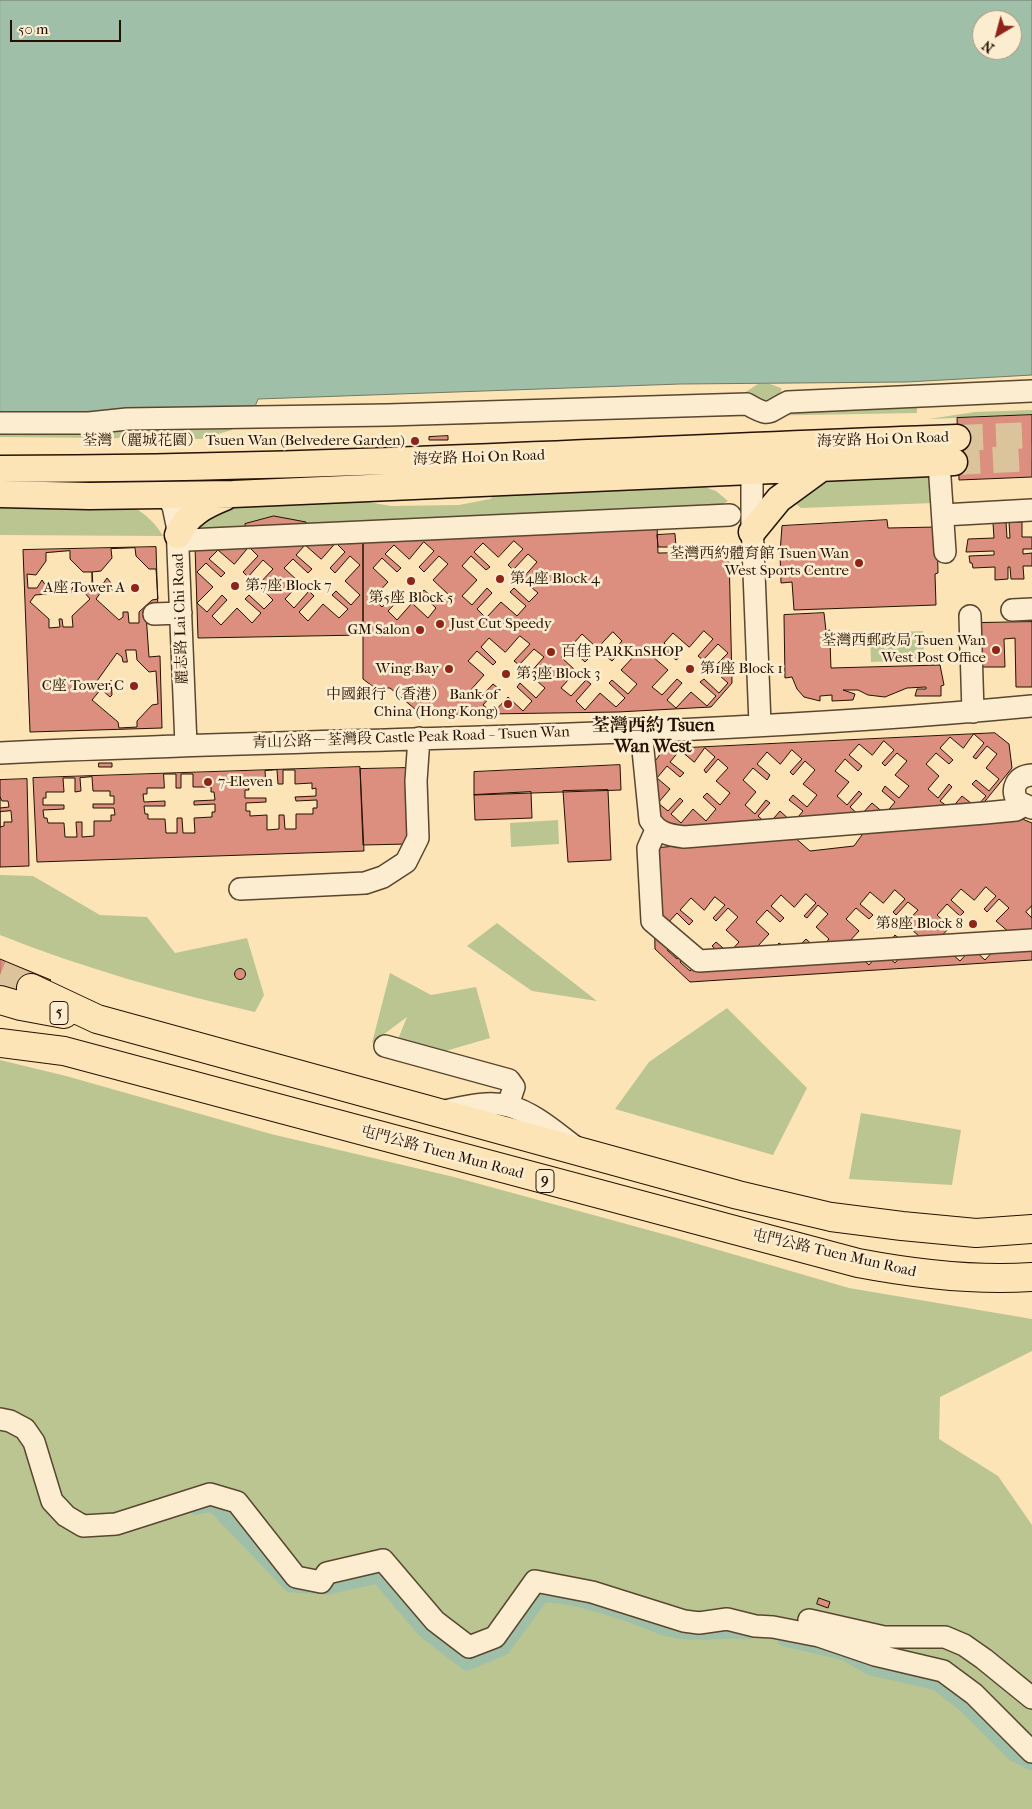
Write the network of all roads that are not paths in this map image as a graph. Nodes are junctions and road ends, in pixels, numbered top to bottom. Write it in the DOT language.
graph roads {
  1 [pos="1032,391"];
  2 [pos="0,423"];
  3 [pos="950,454"];
  4 [pos="752,458"];
  5 [pos="0,469"];
  6 [pos="110,469"];
  7 [pos="820,469"];
  8 [pos="0,494"];
  9 [pos="233,494"];
  10 [pos="166,495"];
  11 [pos="1032,510"];
  12 [pos="730,514"];
  13 [pos="943,515"];
  14 [pos="752,532"];
  15 [pos="183,537"];
  16 [pos="945,552"];
  17 [pos="154,614"];
  18 [pos="180,614"];
  19 [pos="970,616"];
  20 [pos="1032,706"];
  21 [pos="973,712"];
  22 [pos="760,724"];
  23 [pos="641,730"];
  24 [pos="419,738"];
  25 [pos="186,744"];
  26 [pos="0,754"];
  27 [pos="1032,775"];
  28 [pos="1027,806"];
  29 [pos="656,830"];
  30 [pos="240,889"];
  31 [pos="1025,938"];
  32 [pos="31,988"];
  33 [pos="0,1000"];
  34 [pos="98,1019"];
  35 [pos="0,1028"];
  36 [pos="0,1043"];
  37 [pos="385,1046"];
  38 [pos="64,1051"];
  39 [pos="508,1106"];
  40 [pos="439,1112"];
  41 [pos="580,1151"];
  42 [pos="1032,1230"];
  43 [pos="1032,1277"];
  44 [pos="0,1419"];
  45 [pos="773,1627"];
  46 [pos="1032,1698"];
  47 [pos="1032,1752"];
  1 -- 2 [label="street"];
  3 -- 4 [label="main road, 海安路 Hoi On Road"];
  3 -- 7 [label="main road, 海安路 Hoi On Road"];
  3 -- 13 [label="street"];
  4 -- 6 [label="main road, 海安路 Hoi On Road"];
  4 -- 7 [label="main road, 海安路 Hoi On Road"];
  4 -- 9 [label="main road, 海安路 Hoi On Road"];
  4 -- 14 [label="street"];
  5 -- 6 [label="main road, 海安路 Hoi On Road"];
  6 -- 10 [label="main road"];
  7 -- 14 [label="main road"];
  8 -- 10 [label="main road, 海安路 Hoi On Road"];
  9 -- 10 [label="main road, 海安路 Hoi On Road"];
  9 -- 15 [label="main road"];
  10 -- 15 [label="street, 麗志路 Lai Chi Road"];
  11 -- 13 [label="street"];
  12 -- 15 [label="street"];
  13 -- 16 [label="street"];
  14 -- 22 [label="street"];
  15 -- 18 [label="street, 麗志路 Lai Chi Road"];
  17 -- 18 [label="street"];
  18 -- 25 [label="street, 麗志路 Lai Chi Road"];
  19 -- 21 [label="street"];
  20 -- 21 [label="street, 青山公路－荃灣段 Castle Peak Road – Tsuen Wan"];
  21 -- 22 [label="street, 青山公路－荃灣段 Castle Peak Road – Tsuen Wan"];
  22 -- 23 [label="street, 青山公路－荃灣段 Castle Peak Road – Tsuen Wan"];
  23 -- 24 [label="street, 青山公路－荃灣段 Castle Peak Road – Tsuen Wan"];
  23 -- 29 [label="street"];
  24 -- 25 [label="street, 青山公路－荃灣段 Castle Peak Road – Tsuen Wan"];
  24 -- 30 [label="street"];
  25 -- 26 [label="street, 青山公路－荃灣段 Castle Peak Road – Tsuen Wan"];
  27 -- 28 [label="street"];
  28 -- 29 [label="street"];
  29 -- 31 [label="street"];
  32 -- 34 [label="highway"];
  33 -- 34 [label="highway, 5"];
  34 -- 40 [label="highway"];
  35 -- 38 [label="highway, 5"];
  36 -- 38 [label="highway, 屯門公路 Tuen Mun Road / 9"];
  37 -- 39 [label="street"];
  38 -- 43 [label="highway, 屯門公路 Tuen Mun Road / 9"];
  39 -- 40 [label="street"];
  39 -- 41 [label="street"];
  40 -- 41 [label="highway"];
  41 -- 42 [label="highway"];
  44 -- 45 [label="street"];
  45 -- 46 [label="street"];
  45 -- 47 [label="street"];
}
